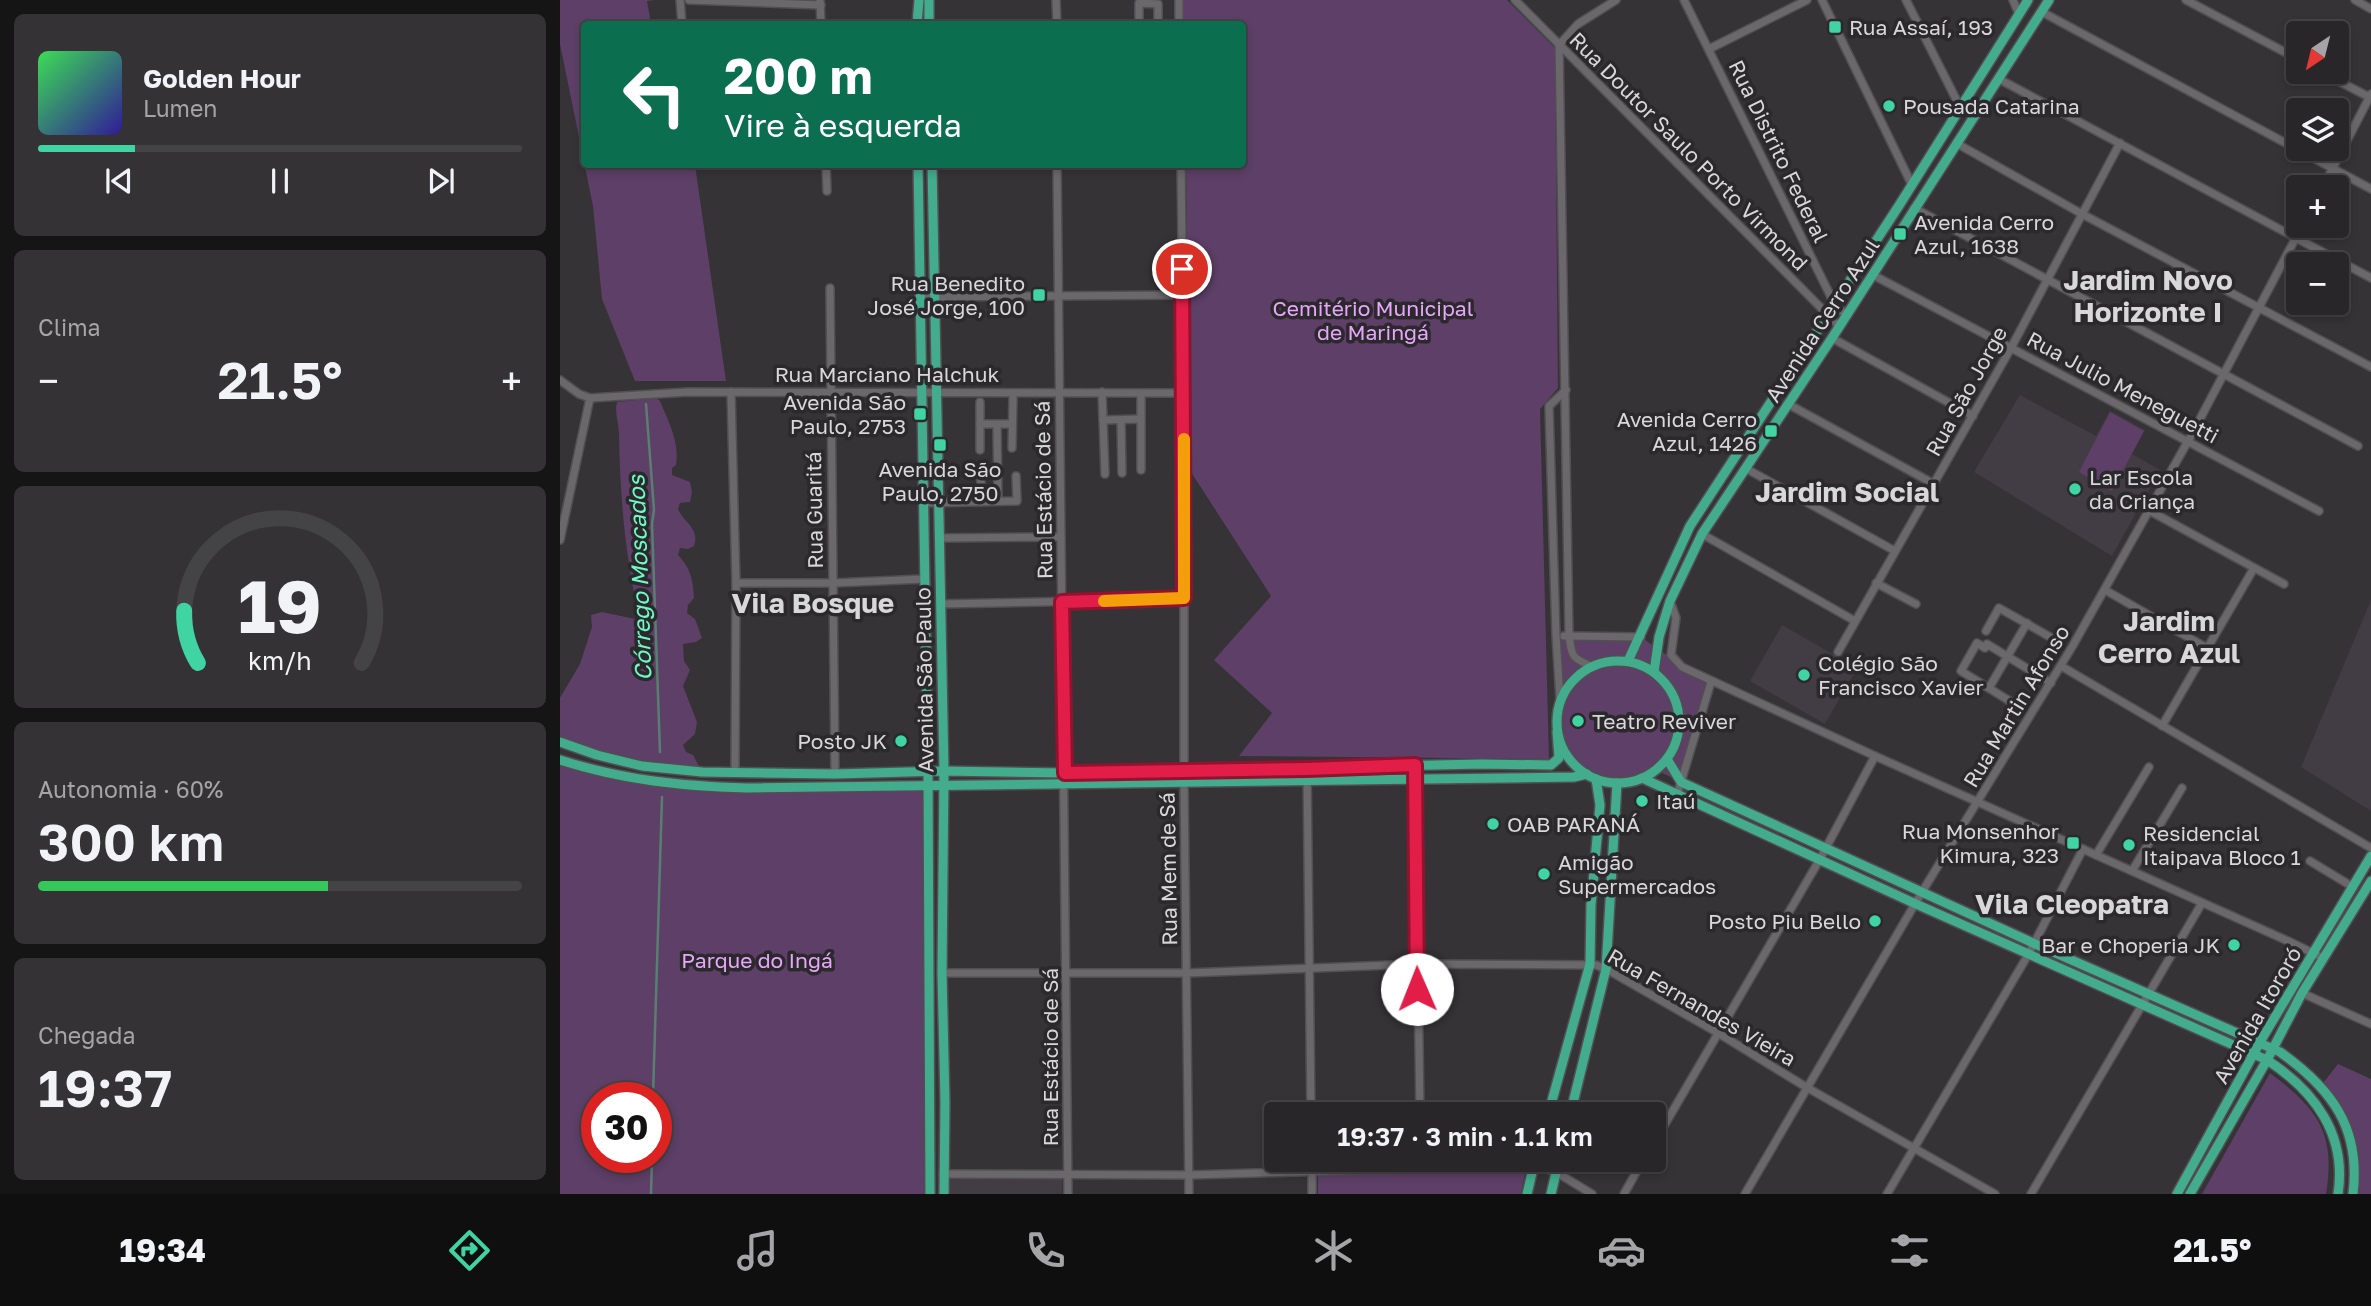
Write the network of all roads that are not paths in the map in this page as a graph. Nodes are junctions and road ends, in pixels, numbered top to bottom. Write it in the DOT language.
graph roads {
  1 [pos="680,0"];
  2 [pos="690,0"];
  3 [pos="919,0"];
  4 [pos="929,0"];
  5 [pos="1056,0"];
  6 [pos="1179,0"];
  7 [pos="1515,0"];
  8 [pos="1616,0"];
  9 [pos="1684,0"];
  10 [pos="1807,0"];
  11 [pos="1822,0"];
  12 [pos="1906,0"];
  13 [pos="2013,0"];
  14 [pos="2049,0"];
  15 [pos="2186,0"];
  16 [pos="2355,0"];
  17 [pos="820,2"];
  18 [pos="2027,2"];
  19 [pos="2371,9"];
  20 [pos="2042,12"];
  21 [pos="2020,14"];
  22 [pos="682,21"];
  23 [pos="821,21"];
  24 [pos="917,21"];
  25 [pos="929,21"];
  26 [pos="1056,21"];
  27 [pos="1139,21"];
  28 [pos="1158,21"];
  29 [pos="1179,21"];
  30 [pos="2024,40"];
  31 [pos="1559,45"];
  32 [pos="1709,49"];
  33 [pos="1994,53"];
  34 [pos="2286,54"];
  35 [pos="1999,79"];
  36 [pos="2345,84"];
  37 [pos="2370,97"];
  38 [pos="1960,107"];
  39 [pos="1956,143"];
  40 [pos="2119,143"];
  41 [pos="826,168"];
  42 [pos="918,168"];
  43 [pos="932,168"];
  44 [pos="1057,168"];
  45 [pos="1181,168"];
  46 [pos="2333,169"];
  47 [pos="2330,175"];
  48 [pos="1912,185"];
  49 [pos="2371,189"];
  50 [pos="827,191"];
  51 [pos="1900,204"];
  52 [pos="1914,208"];
  53 [pos="2082,214"];
  54 [pos="2286,233"];
  55 [pos="1896,237"];
  56 [pos="2295,238"];
  57 [pos="1873,275"];
  58 [pos="2371,278"];
  59 [pos="2047,281"];
  60 [pos="830,288"];
  61 [pos="1182,295"];
  62 [pos="919,297"];
  63 [pos="934,297"];
  64 [pos="1058,297"];
  65 [pos="1834,303"];
  66 [pos="2259,307"];
  67 [pos="1827,314"];
  68 [pos="1846,315"];
  69 [pos="1839,326"];
  70 [pos="1832,338"];
  71 [pos="2011,348"];
  72 [pos="2371,367"];
  73 [pos="2224,375"];
  74 [pos="560,380"];
  75 [pos="1566,390"];
  76 [pos="731,391"];
  77 [pos="1060,391"];
  78 [pos="830,392"];
  79 [pos="921,392"];
  80 [pos="936,392"];
  81 [pos="1102,392"];
  82 [pos="1141,393"];
  83 [pos="1184,393"];
  84 [pos="590,398"];
  85 [pos="1013,398"];
  86 [pos="980,402"];
  87 [pos="1788,404"];
  88 [pos="1973,416"];
  89 [pos="1141,419"];
  90 [pos="1103,420"];
  91 [pos="1121,420"];
  92 [pos="980,424"];
  93 [pos="997,425"];
  94 [pos="1012,425"];
  95 [pos="2188,442"];
  96 [pos="2358,446"];
  97 [pos="1012,448"];
  98 [pos="980,450"];
  99 [pos="1745,468"];
  100 [pos="1141,470"];
  101 [pos="1122,473"];
  102 [pos="1105,474"];
  103 [pos="1016,476"];
  104 [pos="981,477"];
  105 [pos="1934,484"];
  106 [pos="998,501"];
  107 [pos="981,502"];
  108 [pos="922,503"];
  109 [pos="937,503"];
  110 [pos="2150,511"];
  111 [pos="2319,511"];
  112 [pos="1702,534"];
  113 [pos="1061,537"];
  114 [pos="939,538"];
  115 [pos="560,540"];
  116 [pos="1895,551"];
  117 [pos="1675,559"];
  118 [pos="1687,564"];
  119 [pos="2254,568"];
  120 [pos="925,579"];
  121 [pos="736,583"];
  122 [pos="833,583"];
  123 [pos="1876,583"];
  124 [pos="2284,584"];
  125 [pos="2105,590"];
  126 [pos="1184,598"];
  127 [pos="1670,601"];
  128 [pos="1062,602"];
  129 [pos="940,604"];
  130 [pos="1916,604"];
  131 [pos="1855,621"];
  132 [pos="2027,623"];
  133 [pos="1986,631"];
  134 [pos="1556,635"];
  135 [pos="1569,636"];
  136 [pos="1641,637"];
  137 [pos="2059,642"];
  138 [pos="2207,648"];
  139 [pos="1838,652"];
  140 [pos="2007,656"];
  141 [pos="1629,661"];
  142 [pos="1591,666"];
  143 [pos="2061,666"];
  144 [pos="1654,672"];
  145 [pos="1711,682"];
  146 [pos="2051,683"];
  147 [pos="1989,688"];
  148 [pos="1560,700"];
  149 [pos="2021,708"];
  150 [pos="2162,726"];
  151 [pos="1558,732"];
  152 [pos="560,742"];
  153 [pos="1875,756"];
  154 [pos="1667,759"];
  155 [pos="560,760"];
  156 [pos="1415,765"];
  157 [pos="2150,767"];
  158 [pos="1307,769"];
  159 [pos="928,771"];
  160 [pos="944,771"];
  161 [pos="1184,771"];
  162 [pos="735,772"];
  163 [pos="1065,773"];
  164 [pos="835,774"];
  165 [pos="1591,777"];
  166 [pos="1642,778"];
  167 [pos="1415,779"];
  168 [pos="1307,782"];
  169 [pos="1681,782"];
  170 [pos="1617,783"];
  171 [pos="1184,784"];
  172 [pos="1066,786"];
  173 [pos="928,787"];
  174 [pos="943,787"];
  175 [pos="2182,788"];
  176 [pos="1677,795"];
  177 [pos="1979,802"];
  178 [pos="1825,848"];
  179 [pos="2371,848"];
  180 [pos="2082,849"];
  181 [pos="2096,855"];
  182 [pos="2371,856"];
  183 [pos="1820,859"];
  184 [pos="2310,861"];
  185 [pos="2132,871"];
  186 [pos="2371,881"];
  187 [pos="2353,887"];
  188 [pos="1922,892"];
  189 [pos="2202,902"];
  190 [pos="1916,904"];
  191 [pos="2033,943"];
  192 [pos="2312,953"];
  193 [pos="2028,955"];
  194 [pos="2323,958"];
  195 [pos="1416,964"];
  196 [pos="1590,964"];
  197 [pos="1310,968"];
  198 [pos="1606,968"];
  199 [pos="942,973"];
  200 [pos="1187,973"];
  201 [pos="1068,974"];
  202 [pos="2302,993"];
  203 [pos="2147,994"];
  204 [pos="2140,1005"];
  205 [pos="2371,1024"];
  206 [pos="1718,1032"];
  207 [pos="930,1037"];
  208 [pos="2260,1042"];
  209 [pos="2272,1048"];
  210 [pos="2254,1054"];
  211 [pos="2267,1060"];
  212 [pos="944,1065"];
  213 [pos="931,1071"];
  214 [pos="1806,1087"];
  215 [pos="945,1102"];
  216 [pos="1311,1102"];
  217 [pos="1420,1102"];
  218 [pos="1552,1102"];
  219 [pos="1573,1102"];
  220 [pos="1666,1122"];
  221 [pos="1915,1147"];
  222 [pos="1312,1172"];
  223 [pos="1533,1172"];
  224 [pos="1556,1172"];
  225 [pos="1636,1172"];
  226 [pos="1068,1173"];
  227 [pos="943,1174"];
  228 [pos="1189,1175"];
  229 [pos="930,1194"];
  230 [pos="944,1194"];
  231 [pos="1068,1194"];
  232 [pos="1189,1194"];
  233 [pos="1312,1194"];
  234 [pos="1527,1194"];
  235 [pos="1551,1194"];
  236 [pos="1592,1194"];
  237 [pos="1624,1194"];
  238 [pos="1745,1194"];
  239 [pos="1887,1194"];
  240 [pos="1995,1194"];
  241 [pos="2031,1194"];
  242 [pos="2178,1194"];
  243 [pos="2189,1194"];
  244 [pos="2338,1194"];
  245 [pos="2353,1194"];
  1 -- 22 [label="street"];
  2 -- 17 [label="street"];
  3 -- 24 [label="main road"];
  4 -- 25 [label="main road"];
  5 -- 26 [label="street"];
  6 -- 29 [label="street"];
  7 -- 31 [label="street, Rua Doutor Saulo Porto Virmond"];
  8 -- 31 [label="street"];
  9 -- 32 [label="street, Rua Distrito Federal"];
  10 -- 32 [label="street"];
  11 -- 48 [label="street"];
  12 -- 38 [label="street"];
  13 -- 21 [label="street"];
  14 -- 20 [label="main road, Avenida Cerro Azul"];
  15 -- 34 [label="street"];
  16 -- 19 [label="street"];
  17 -- 23 [label="street"];
  18 -- 21 [label="main road, Avenida Cerro Azul"];
  18 -- 30 [label="main road"];
  20 -- 30 [label="main road, Avenida Cerro Azul"];
  20 -- 46 [label="street"];
  21 -- 33 [label="main road, Avenida Cerro Azul"];
  27 -- 28 [label="street"];
  30 -- 35 [label="main road, Avenida Cerro Azul"];
  31 -- 67 [label="street, Rua Doutor Saulo Porto Virmond"];
  31 -- 75 [label="street"];
  32 -- 65 [label="street, Rua Distrito Federal"];
  33 -- 35 [label="main road"];
  33 -- 38 [label="main road, Avenida Cerro Azul"];
  35 -- 39 [label="main road, Avenida Cerro Azul"];
  35 -- 40 [label="street"];
  36 -- 37 [label="street"];
  37 -- 46 [label="street"];
  38 -- 48 [label="main road, Avenida Cerro Azul"];
  39 -- 52 [label="main road, Avenida Cerro Azul"];
  39 -- 53 [label="street"];
  40 -- 53 [label="street, Rua São Jorge"];
  40 -- 54 [label="street"];
  41 -- 50 [label="street"];
  42 -- 62 [label="main road, Avenida São Paulo"];
  43 -- 63 [label="main road, Avenida São Paulo"];
  44 -- 64 [label="street, Rua Estácio de Sá"];
  45 -- 61 [label="street, Rua Mem de Sá"];
  46 -- 47 [label="street"];
  46 -- 49 [label="street"];
  48 -- 51 [label="main road, Avenida Cerro Azul"];
  51 -- 55 [label="main road"];
  51 -- 65 [label="main road, Avenida Cerro Azul"];
  52 -- 55 [label="main road, Avenida Cerro Azul"];
  52 -- 59 [label="street"];
  53 -- 59 [label="street, Rua São Jorge"];
  53 -- 66 [label="street"];
  55 -- 57 [label="main road, Avenida Cerro Azul"];
  56 -- 58 [label="street"];
  56 -- 66 [label="street, Rua Martin Afonso"];
  57 -- 68 [label="main road, Avenida Cerro Azul"];
  57 -- 71 [label="street, Rua Julio Meneguetti"];
  59 -- 71 [label="street, Rua São Jorge"];
  59 -- 73 [label="street"];
  60 -- 78 [label="street, Rua Guaritá"];
  61 -- 64 [label="street"];
  61 -- 83 [label="street, Rua Mem de Sá"];
  62 -- 63 [label="street"];
  62 -- 79 [label="main road, Avenida São Paulo"];
  63 -- 64 [label="street"];
  63 -- 80 [label="main road, Avenida São Paulo"];
  64 -- 77 [label="street, Rua Estácio de Sá"];
  65 -- 67 [label="main road, Avenida Cerro Azul"];
  65 -- 68 [label="street, Rua Distrito Federal"];
  66 -- 72 [label="street"];
  66 -- 73 [label="street, Rua Martin Afonso"];
  67 -- 69 [label="street, Rua Doutor Saulo Porto Virmond"];
  67 -- 117 [label="main road, Avenida Cerro Azul"];
  68 -- 69 [label="main road, Avenida Cerro Azul"];
  69 -- 70 [label="main road, Avenida Cerro Azul"];
  70 -- 87 [label="main road, Avenida Cerro Azul"];
  70 -- 88 [label="street"];
  71 -- 88 [label="street, Rua São Jorge"];
  71 -- 95 [label="street, Rua Julio Meneguetti"];
  73 -- 95 [label="street, Rua Martin Afonso"];
  73 -- 96 [label="street"];
  74 -- 84 [label="street"];
  75 -- 134 [label="street"];
  75 -- 135 [label="street"];
  76 -- 78 [label="street, Rua Marciano Halchuk"];
  76 -- 84 [label="street, Rua Marciano Halchuk"];
  76 -- 121 [label="street"];
  77 -- 80 [label="street, Rua Marciano Halchuk"];
  77 -- 81 [label="street, Rua Marciano Halchuk"];
  77 -- 113 [label="street, Rua Estácio de Sá"];
  78 -- 79 [label="street, Rua Marciano Halchuk"];
  78 -- 122 [label="street, Rua Guaritá"];
  79 -- 80 [label="street, Rua Marciano Halchuk"];
  79 -- 108 [label="main road, Avenida São Paulo"];
  80 -- 109 [label="main road, Avenida São Paulo"];
  81 -- 82 [label="street, Rua Marciano Halchuk"];
  81 -- 90 [label="street"];
  82 -- 83 [label="street, Rua Marciano Halchuk"];
  82 -- 89 [label="street"];
  83 -- 126 [label="street, Rua Mem de Sá"];
  84 -- 115 [label="street"];
  85 -- 94 [label="street"];
  86 -- 92 [label="street"];
  87 -- 99 [label="main road, Avenida Cerro Azul"];
  87 -- 105 [label="street"];
  88 -- 105 [label="street, Rua São Jorge"];
  89 -- 91 [label="street"];
  89 -- 100 [label="street"];
  90 -- 91 [label="street"];
  90 -- 102 [label="street"];
  91 -- 101 [label="street"];
  92 -- 93 [label="street"];
  92 -- 98 [label="street"];
  93 -- 94 [label="street"];
  93 -- 106 [label="street"];
  94 -- 97 [label="street"];
  95 -- 110 [label="street, Rua Martin Afonso"];
  95 -- 111 [label="street, Rua Julio Meneguetti"];
  99 -- 112 [label="main road, Avenida Cerro Azul"];
  99 -- 116 [label="street"];
  103 -- 106 [label="street"];
  104 -- 107 [label="street"];
  105 -- 116 [label="street, Rua São Jorge"];
  106 -- 107 [label="street"];
  107 -- 109 [label="street"];
  108 -- 109 [label="street"];
  108 -- 120 [label="main road, Avenida São Paulo"];
  109 -- 114 [label="main road, Avenida São Paulo"];
  110 -- 119 [label="street"];
  110 -- 125 [label="street, Rua Martin Afonso"];
  112 -- 118 [label="main road, Avenida Cerro Azul"];
  112 -- 131 [label="street"];
  113 -- 114 [label="street"];
  113 -- 128 [label="street, Rua Estácio de Sá"];
  114 -- 129 [label="main road, Avenida São Paulo"];
  116 -- 123 [label="street, Rua São Jorge"];
  117 -- 118 [label="main road"];
  117 -- 136 [label="main road, Avenida Cerro Azul"];
  118 -- 127 [label="main road, Avenida Cerro Azul"];
  119 -- 124 [label="street"];
  119 -- 138 [label="street"];
  120 -- 122 [label="street"];
  120 -- 159 [label="main road, Avenida São Paulo"];
  121 -- 122 [label="street"];
  121 -- 162 [label="street"];
  122 -- 164 [label="street, Rua Guaritá"];
  123 -- 130 [label="street"];
  123 -- 131 [label="street, Rua São Jorge"];
  125 -- 138 [label="street"];
  125 -- 143 [label="street, Rua Martin Afonso"];
  126 -- 128 [label="street"];
  126 -- 161 [label="street, Rua Mem de Sá"];
  127 -- 144 [label="main road, Avenida Cerro Azul"];
  127 -- 145 [label="street"];
  128 -- 129 [label="street"];
  128 -- 163 [label="street, Rua Estácio de Sá"];
  129 -- 160 [label="main road, Avenida São Paulo"];
  131 -- 139 [label="street, Rua São Jorge"];
  132 -- 133 [label="street"];
  132 -- 137 [label="street"];
  132 -- 140 [label="street"];
  134 -- 135 [label="street"];
  134 -- 148 [label="street"];
  135 -- 136 [label="street"];
  135 -- 142 [label="street"];
  136 -- 141 [label="main road, Avenida Cerro Azul"];
  138 -- 150 [label="street"];
  140 -- 146 [label="street"];
  140 -- 147 [label="street"];
  140 -- 147 [label="street"];
  141 -- 142 [label="main road"];
  141 -- 144 [label="main road"];
  142 -- 148 [label="main road"];
  143 -- 146 [label="street, Rua Martin Afonso"];
  143 -- 150 [label="street"];
  144 -- 154 [label="main road"];
  145 -- 153 [label="street"];
  145 -- 169 [label="street"];
  146 -- 177 [label="street, Rua Martin Afonso"];
  147 -- 149 [label="street"];
  148 -- 151 [label="main road"];
  150 -- 179 [label="street"];
  151 -- 156 [label="main road"];
  151 -- 165 [label="main road"];
  152 -- 162 [label="main road"];
  153 -- 177 [label="street"];
  153 -- 178 [label="street"];
  154 -- 166 [label="main road"];
  154 -- 169 [label="main road"];
  155 -- 173 [label="main road"];
  156 -- 158 [label="main road"];
  156 -- 167 [label="street"];
  157 -- 181 [label="street"];
  158 -- 161 [label="main road"];
  158 -- 168 [label="street"];
  159 -- 160 [label="main road"];
  159 -- 164 [label="main road"];
  159 -- 173 [label="main road, Avenida São Paulo"];
  160 -- 163 [label="main road"];
  160 -- 174 [label="main road, Avenida São Paulo"];
  161 -- 163 [label="main road"];
  161 -- 171 [label="street, Rua Mem de Sá"];
  162 -- 164 [label="main road"];
  163 -- 172 [label="street, Rua Estácio de Sá"];
  165 -- 167 [label="main road"];
  165 -- 170 [label="main road"];
  165 -- 196 [label="main road"];
  166 -- 170 [label="main road"];
  166 -- 176 [label="main road"];
  167 -- 168 [label="main road"];
  167 -- 195 [label="street"];
  168 -- 171 [label="main road"];
  168 -- 197 [label="street"];
  169 -- 176 [label="street"];
  169 -- 178 [label="main road"];
  170 -- 198 [label="main road"];
  171 -- 172 [label="main road"];
  171 -- 200 [label="street, Rua Mem de Sá"];
  172 -- 174 [label="main road"];
  172 -- 201 [label="street, Rua Estácio de Sá"];
  173 -- 174 [label="main road"];
  173 -- 207 [label="main road, Avenida São Paulo"];
  174 -- 199 [label="main road, Avenida São Paulo"];
  175 -- 185 [label="street"];
  176 -- 183 [label="main road"];
  177 -- 180 [label="street"];
  177 -- 188 [label="street, Rua Martin Afonso"];
  178 -- 183 [label="street"];
  178 -- 188 [label="main road"];
  180 -- 181 [label="street"];
  180 -- 191 [label="street"];
  181 -- 185 [label="street"];
  182 -- 187 [label="main road, Avenida Itororó"];
  183 -- 190 [label="main road"];
  183 -- 206 [label="street"];
  184 -- 187 [label="street"];
  185 -- 189 [label="street"];
  186 -- 194 [label="main road, Avenida Itororó"];
  187 -- 192 [label="main road, Avenida Itororó"];
  188 -- 190 [label="street, Rua Martin Afonso"];
  188 -- 191 [label="main road"];
  189 -- 192 [label="street"];
  189 -- 203 [label="street"];
  190 -- 193 [label="main road"];
  190 -- 214 [label="street, Rua Martin Afonso"];
  191 -- 193 [label="street"];
  191 -- 203 [label="main road"];
  192 -- 194 [label="street"];
  192 -- 208 [label="main road, Avenida Itororó"];
  193 -- 204 [label="main road"];
  193 -- 221 [label="street"];
  194 -- 202 [label="main road, Avenida Itororó"];
  195 -- 196 [label="street, Rua Fernandes Vieira"];
  195 -- 197 [label="street, Rua Fernandes Vieira"];
  195 -- 217 [label="street"];
  196 -- 198 [label="street, Rua Fernandes Vieira"];
  196 -- 218 [label="main road"];
  197 -- 200 [label="street, Rua Fernandes Vieira"];
  197 -- 216 [label="street"];
  198 -- 206 [label="street, Rua Fernandes Vieira"];
  198 -- 219 [label="main road"];
  199 -- 201 [label="street, Rua Fernandes Vieira"];
  199 -- 212 [label="main road, Avenida São Paulo"];
  200 -- 201 [label="street, Rua Fernandes Vieira"];
  200 -- 228 [label="street, Rua Mem de Sá"];
  201 -- 226 [label="street, Rua Estácio de Sá"];
  202 -- 205 [label="street"];
  202 -- 209 [label="main road, Avenida Itororó"];
  203 -- 204 [label="street"];
  203 -- 208 [label="main road"];
  204 -- 210 [label="main road"];
  204 -- 241 [label="street"];
  206 -- 214 [label="street, Rua Fernandes Vieira"];
  206 -- 220 [label="street"];
  207 -- 212 [label="main road"];
  207 -- 213 [label="main road, Avenida São Paulo"];
  208 -- 209 [label="main road"];
  208 -- 210 [label="main road, Avenida Itororó"];
  209 -- 211 [label="main road, Avenida Itororó"];
  209 -- 245 [label="main road"];
  210 -- 211 [label="main road"];
  210 -- 242 [label="main road, Avenida Itororó"];
  211 -- 243 [label="main road, Avenida Itororó"];
  211 -- 244 [label="main road"];
  212 -- 215 [label="main road, Avenida São Paulo"];
  213 -- 215 [label="main road"];
  213 -- 229 [label="main road, Avenida São Paulo"];
  214 -- 221 [label="street, Rua Fernandes Vieira"];
  214 -- 238 [label="street, Rua Martin Afonso"];
  215 -- 227 [label="main road, Avenida São Paulo"];
  221 -- 239 [label="street"];
  221 -- 240 [label="street, Rua Fernandes Vieira"];
  222 -- 228 [label="street"];
  222 -- 233 [label="street"];
  223 -- 234 [label="main road"];
  224 -- 235 [label="main road"];
  224 -- 236 [label="street"];
  225 -- 237 [label="street"];
  226 -- 227 [label="street"];
  226 -- 228 [label="street"];
  226 -- 231 [label="street, Rua Estácio de Sá"];
  227 -- 230 [label="main road, Avenida São Paulo"];
  228 -- 232 [label="street, Rua Mem de Sá"];
}
